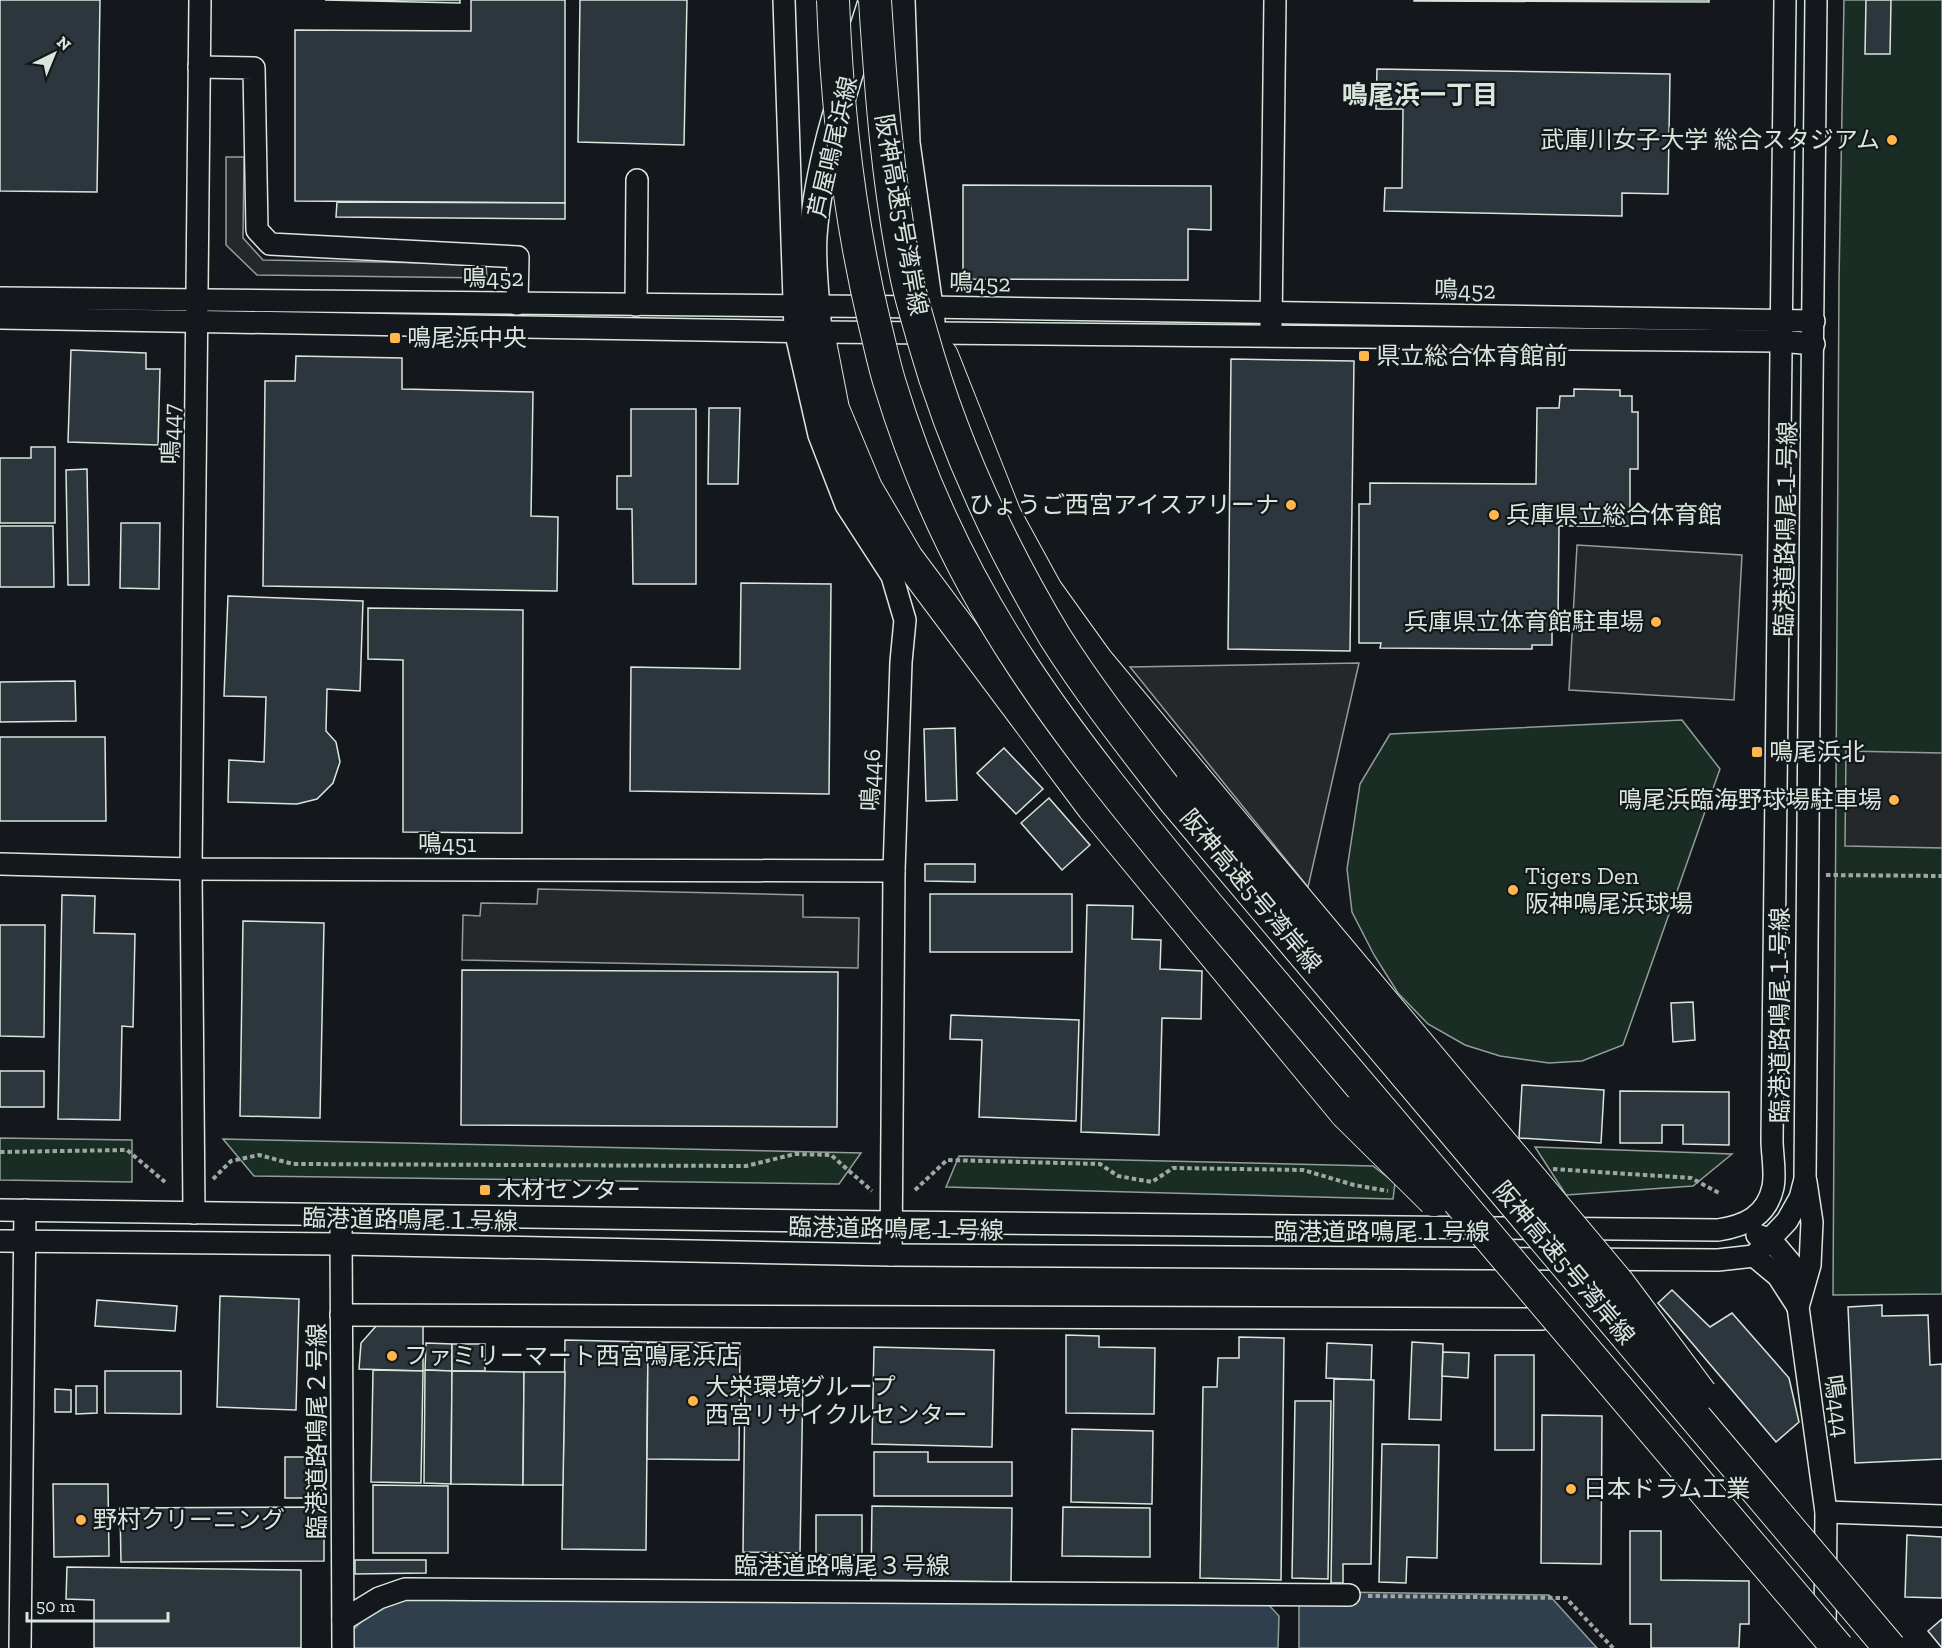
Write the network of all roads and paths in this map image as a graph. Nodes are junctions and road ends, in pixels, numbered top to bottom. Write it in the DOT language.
graph roads {
  1 [pos="200,0"];
  2 [pos="784,0"];
  3 [pos="833,0"];
  4 [pos="874,0"];
  5 [pos="901,0"];
  6 [pos="1275,0"];
  7 [pos="1785,0"];
  8 [pos="1816,0"];
  9 [pos="200,67"];
  10 [pos="637,180"];
  11 [pos="0,298"];
  12 [pos="517,304"];
  13 [pos="636,305"];
  14 [pos="198,311"];
  15 [pos="1271,313"];
  16 [pos="0,318"];
  17 [pos="806,319"];
  18 [pos="930,320"];
  19 [pos="1814,321"];
  20 [pos="1780,331"];
  21 [pos="1271,336"];
  22 [pos="1814,344"];
  23 [pos="0,864"];
  24 [pos="191,868"];
  25 [pos="894,871"];
  26 [pos="1807,874"];
  27 [pos="1942,876"];
  28 [pos="0,1152"];
  29 [pos="1545,1174"];
  30 [pos="1805,1179"];
  31 [pos="165,1182"];
  32 [pos="209,1183"];
  33 [pos="915,1190"];
  34 [pos="873,1191"];
  35 [pos="1398,1192"];
  36 [pos="1719,1192"];
  37 [pos="0,1210"];
  38 [pos="25,1210"];
  39 [pos="194,1214"];
  40 [pos="341,1214"];
  41 [pos="892,1222"];
  42 [pos="1737,1227"];
  43 [pos="1771,1240"];
  44 [pos="0,1241"];
  45 [pos="24,1241"];
  46 [pos="341,1244"];
  47 [pos="891,1255"];
  48 [pos="1754,1256"];
  49 [pos="1805,1280"];
  50 [pos="1798,1308"];
  51 [pos="341,1315"];
  52 [pos="1542,1319"];
  53 [pos="1603,1371"];
  54 [pos="1826,1512"];
  55 [pos="1942,1516"];
  56 [pos="1349,1596"];
  57 [pos="343,1620"];
  58 [pos="20,1648"];
  59 [pos="343,1648"];
  60 [pos="1613,1648"];
  61 [pos="1825,1648"];
  62 [pos="1838,1648"];
  63 [pos="1890,1648"];
  64 [pos="1901,1648"];
  1 -- 9 [label="street, 鳴447"];
  2 -- 17 [label="street, 鳴446"];
  3 -- 53 [label="highway, 阪神高速5号湾岸線, bridge"];
  4 -- 17 [label="main road, 芦屋鳴尾浜線"];
  4 -- 63 [label="highway, 阪神高速5号湾岸線, bridge"];
  5 -- 18 [label="main road"];
  6 -- 15 [label="street"];
  7 -- 20 [label="street, 臨港道路鳴尾１号線"];
  8 -- 19 [label="street, 臨港道路鳴尾１号線"];
  9 -- 12 [label="street"];
  9 -- 14 [label="street, 鳴447"];
  10 -- 13 [label="street"];
  11 -- 14 [label="street, 鳴452"];
  12 -- 13 [label="street, 鳴452"];
  12 -- 14 [label="street, 鳴452"];
  13 -- 17 [label="street, 鳴452"];
  14 -- 16 [label="street, 鳴452"];
  14 -- 17 [label="street, 鳴452"];
  14 -- 24 [label="street, 鳴447"];
  15 -- 18 [label="street, 鳴452"];
  15 -- 20 [label="street, 鳴452"];
  15 -- 21 [label="street"];
  17 -- 18 [label="street, 鳴452"];
  17 -- 25 [label="street, 鳴446"];
  17 -- 53 [label="highway, bridge"];
  18 -- 21 [label="street, 鳴452"];
  18 -- 64 [label="highway, bridge"];
  19 -- 20 [label="street, 鳴452"];
  19 -- 22 [label="street, 臨港道路鳴尾１号線"];
  20 -- 21 [label="street, 鳴452"];
  20 -- 22 [label="street"];
  20 -- 42 [label="street, 臨港道路鳴尾１号線"];
  22 -- 26 [label="street, 臨港道路鳴尾１号線"];
  23 -- 24 [label="street, 鳴451"];
  24 -- 25 [label="street, 鳴451"];
  24 -- 39 [label="street, 鳴447"];
  25 -- 41 [label="street, 鳴446"];
  26 -- 27 [label="path"];
  26 -- 30 [label="street, 臨港道路鳴尾１号線"];
  28 -- 31 [label="path"];
  29 -- 36 [label="path"];
  30 -- 43 [label="street, 臨港道路鳴尾１号線"];
  30 -- 49 [label="street"];
  32 -- 34 [label="path"];
  33 -- 35 [label="path"];
  37 -- 38 [label="street, 臨港道路鳴尾１号線"];
  38 -- 39 [label="street, 臨港道路鳴尾１号線"];
  38 -- 45 [label="street"];
  39 -- 40 [label="street, 臨港道路鳴尾１号線"];
  40 -- 41 [label="street, 臨港道路鳴尾１号線"];
  40 -- 46 [label="street, 臨港道路鳴尾２号線"];
  41 -- 42 [label="street, 臨港道路鳴尾１号線"];
  41 -- 47 [label="street, 鳴446"];
  42 -- 43 [label="street"];
  43 -- 48 [label="street, 臨港道路鳴尾１号線"];
  43 -- 49 [label="street"];
  44 -- 45 [label="street, 臨港道路鳴尾１号線"];
  45 -- 46 [label="street, 臨港道路鳴尾１号線"];
  45 -- 58 [label="street"];
  46 -- 47 [label="street, 臨港道路鳴尾１号線"];
  46 -- 51 [label="street, 臨港道路鳴尾２号線"];
  47 -- 48 [label="street, 臨港道路鳴尾１号線"];
  48 -- 50 [label="street"];
  49 -- 50 [label="street"];
  50 -- 54 [label="street, 鳴444"];
  51 -- 52 [label="street"];
  51 -- 57 [label="street, 臨港道路鳴尾２号線"];
  53 -- 62 [label="highway, 阪神高速5号湾岸線, bridge"];
  54 -- 55 [label="street"];
  54 -- 61 [label="street, 鳴444"];
  56 -- 57 [label="street, 臨港道路鳴尾３号線"];
  56 -- 60 [label="path"];
  57 -- 59 [label="street, 臨港道路鳴尾２号線"];
}
